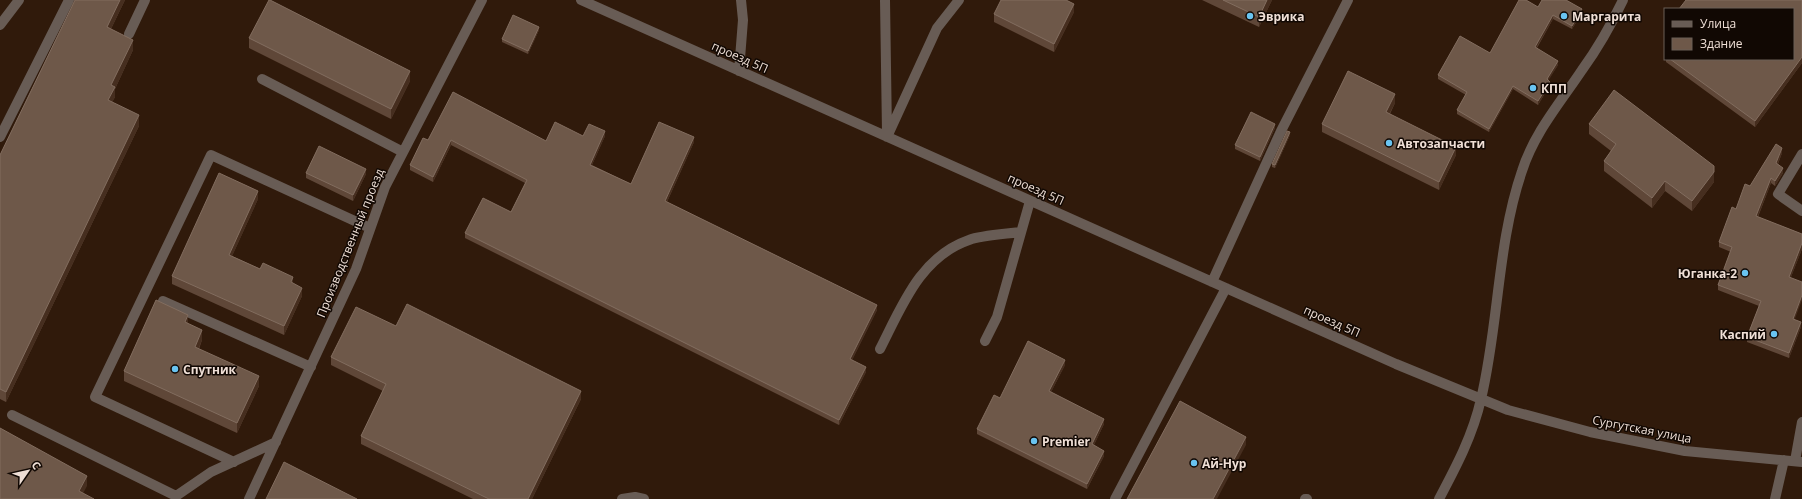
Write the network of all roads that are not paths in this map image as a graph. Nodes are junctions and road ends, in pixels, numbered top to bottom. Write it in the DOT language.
graph roads {
  1 [pos="18,0"];
  2 [pos="68,0"];
  3 [pos="145,0"];
  4 [pos="482,0"];
  5 [pos="581,0"];
  6 [pos="741,0"];
  7 [pos="885,0"];
  8 [pos="958,0"];
  9 [pos="1348,0"];
  10 [pos="1623,0"];
  11 [pos="0,25"];
  12 [pos="129,34"];
  13 [pos="739,71"];
  14 [pos="262,79"];
  15 [pos="0,137"];
  16 [pos="887,137"];
  17 [pos="403,152"];
  18 [pos="1802,154"];
  19 [pos="1030,201"];
  20 [pos="1802,211"];
  21 [pos="370,228"];
  22 [pos="1021,232"];
  23 [pos="1212,282"];
  24 [pos="1226,288"];
  25 [pos="164,301"];
  26 [pos="985,341"];
  27 [pos="880,349"];
  28 [pos="311,367"];
  29 [pos="1481,400"];
  30 [pos="12,415"];
  31 [pos="1802,422"];
  32 [pos="276,442"];
  33 [pos="1784,460"];
  34 [pos="1798,461"];
  35 [pos="234,462"];
  36 [pos="249,499"];
  37 [pos="622,499"];
  38 [pos="644,499"];
  39 [pos="1115,499"];
  40 [pos="1440,499"];
  41 [pos="1775,499"];
  1 -- 11 [label="street"];
  2 -- 15 [label="street"];
  3 -- 12 [label="street"];
  4 -- 17 [label="street, Производственный проезд"];
  5 -- 13 [label="street, проезд 5П"];
  6 -- 13 [label="street"];
  7 -- 16 [label="street"];
  8 -- 16 [label="street"];
  9 -- 23 [label="street"];
  10 -- 29 [label="street"];
  13 -- 16 [label="street, проезд 5П"];
  14 -- 17 [label="street"];
  16 -- 19 [label="street, проезд 5П"];
  17 -- 21 [label="street, Производственный проезд"];
  18 -- 20 [label="street"];
  19 -- 22 [label="street"];
  19 -- 23 [label="street, проезд 5П"];
  21 -- 28 [label="street, Производственный проезд"];
  21 -- 35 [label="street"];
  22 -- 26 [label="street"];
  22 -- 27 [label="street"];
  23 -- 24 [label="street, проезд 5П"];
  24 -- 29 [label="street, проезд 5П"];
  24 -- 39 [label="street"];
  25 -- 28 [label="street"];
  28 -- 32 [label="street, Производственный проезд"];
  29 -- 33 [label="street, Сургутская улица"];
  29 -- 40 [label="street"];
  30 -- 35 [label="street"];
  31 -- 34 [label="street"];
  32 -- 35 [label="street"];
  32 -- 36 [label="street, Производственный проезд"];
  33 -- 34 [label="street, Сургутская улица"];
  33 -- 41 [label="street"];
  37 -- 38 [label="street"];
}
